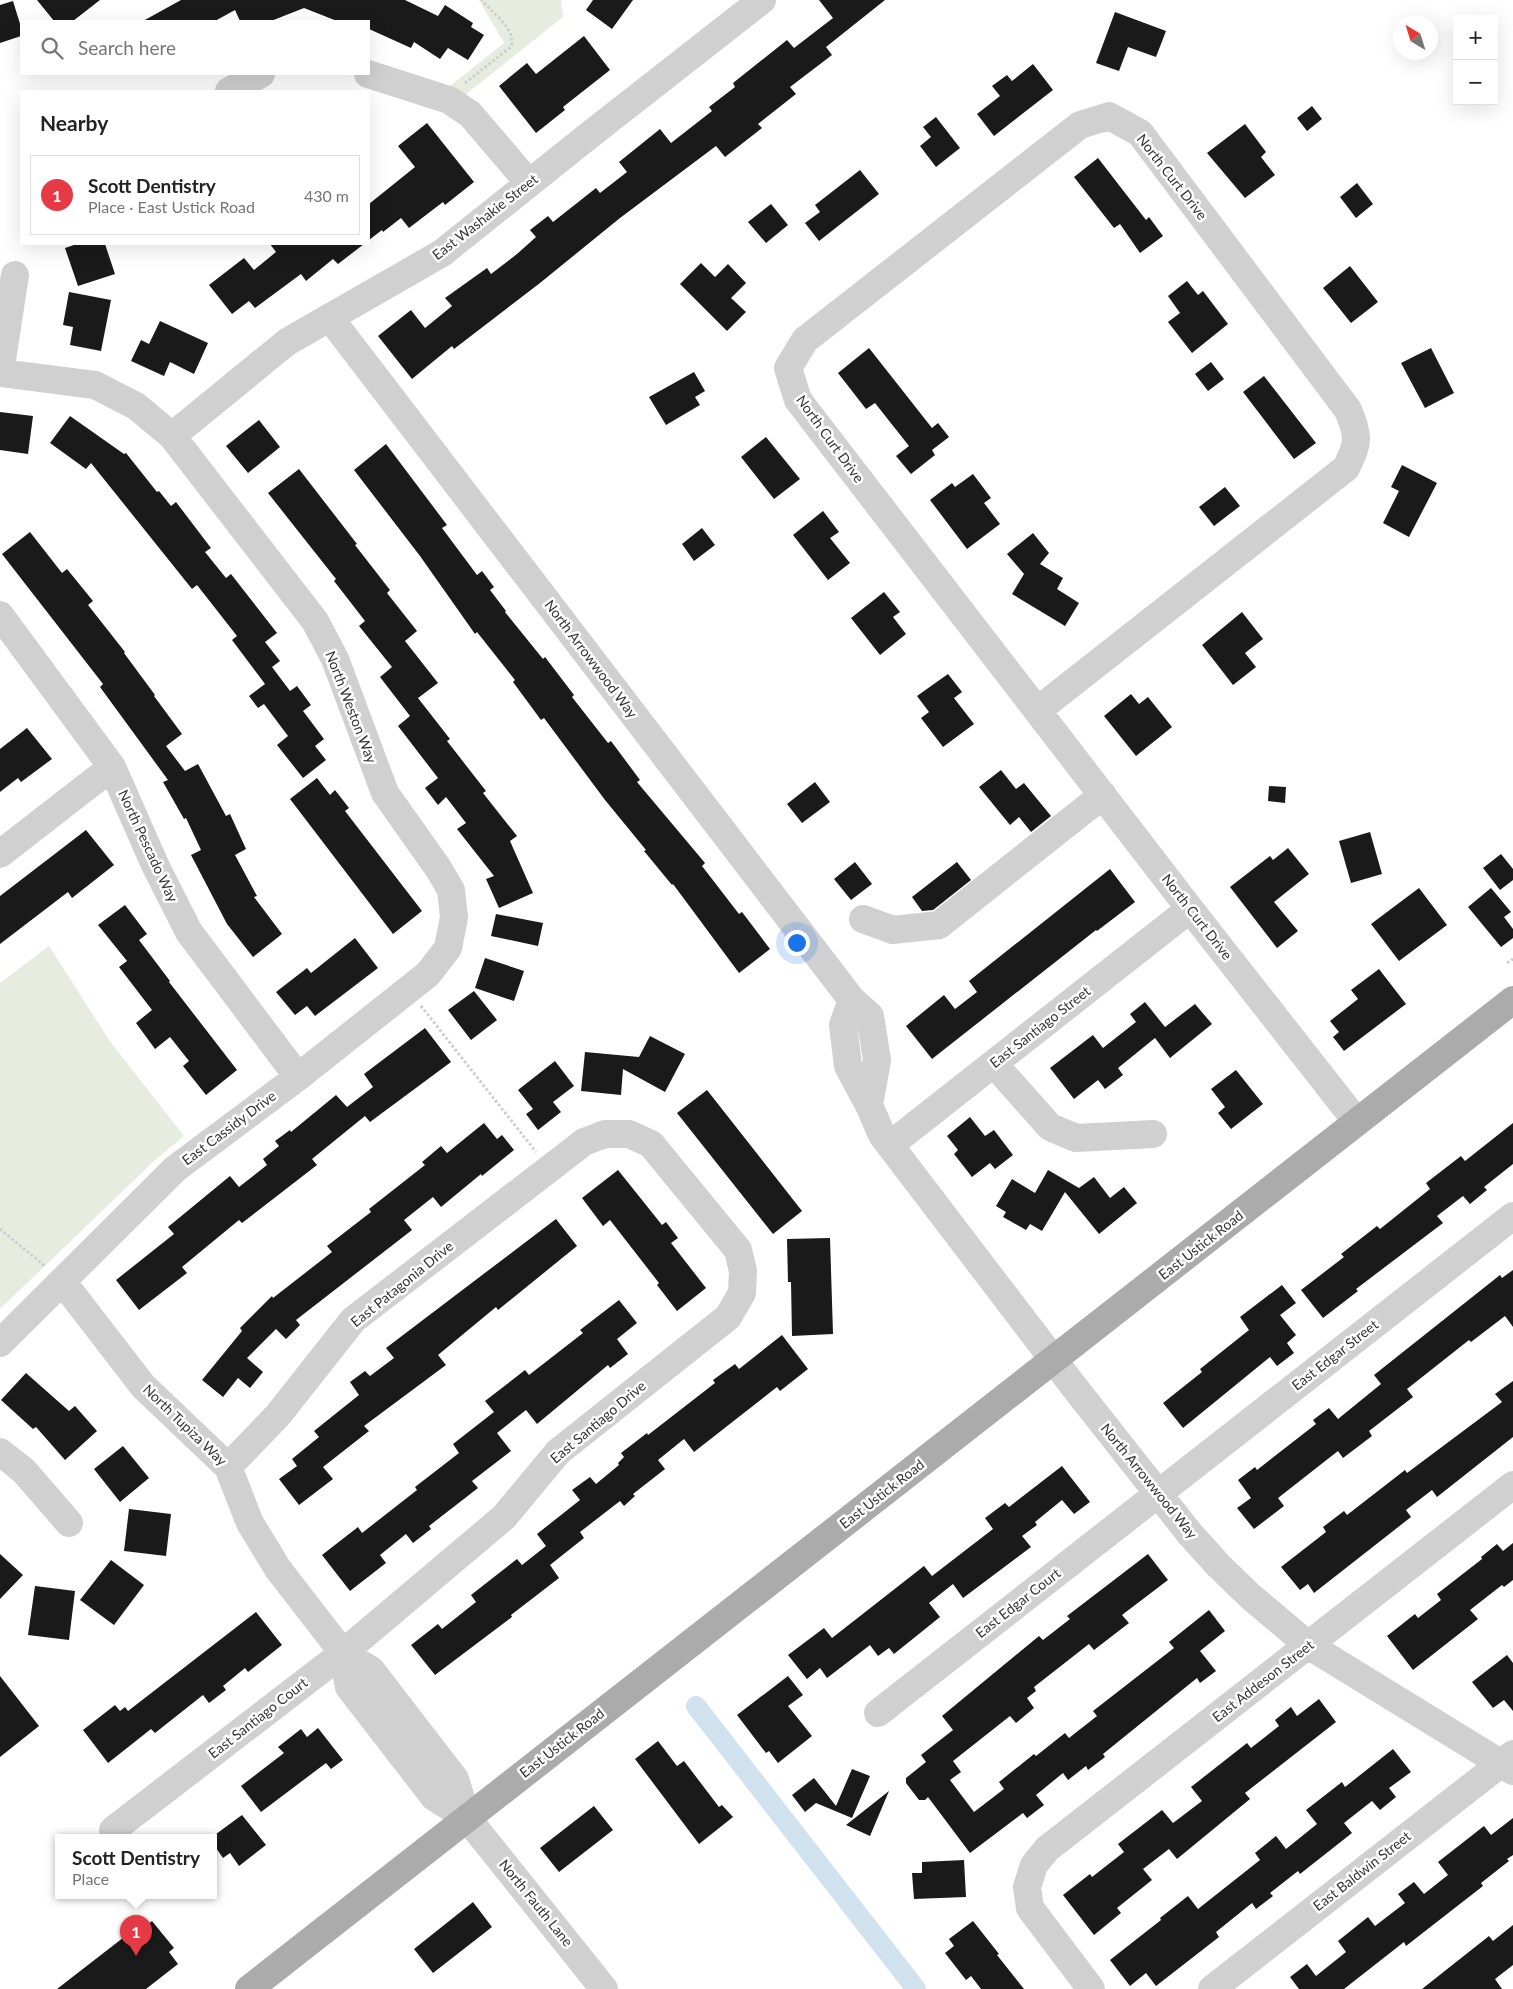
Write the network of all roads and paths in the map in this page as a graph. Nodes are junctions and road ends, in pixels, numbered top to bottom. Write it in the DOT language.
graph roads {
  1 [pos="482,0"];
  2 [pos="762,0"];
  3 [pos="259,75"];
  4 [pos="370,75"];
  5 [pos="231,90"];
  6 [pos="454,103"];
  7 [pos="529,183"];
  8 [pos="15,275"];
  9 [pos="330,318"];
  10 [pos="0,373"];
  11 [pos="172,436"];
  12 [pos="0,615"];
  13 [pos="1038,710"];
  14 [pos="112,767"];
  15 [pos="1103,795"];
  16 [pos="0,854"];
  17 [pos="1190,909"];
  18 [pos="454,917"];
  19 [pos="863,919"];
  20 [pos="1513,959"];
  21 [pos="1507,963"];
  22 [pos="409,989"];
  23 [pos="1513,1000"];
  24 [pos="994,1064"];
  25 [pos="298,1077"];
  26 [pos="1357,1122"];
  27 [pos="1153,1134"];
  28 [pos="890,1145"];
  29 [pos="549,1169"];
  30 [pos="1513,1216"];
  31 [pos="0,1229"];
  32 [pos="62,1281"];
  33 [pos="742,1293"];
  34 [pos="0,1343"];
  35 [pos="1054,1360"];
  36 [pos="0,1452"];
  37 [pos="228,1467"];
  38 [pos="1513,1486"];
  39 [pos="1158,1494"];
  40 [pos="68,1523"];
  41 [pos="1308,1645"];
  42 [pos="343,1653"];
  43 [pos="878,1713"];
  44 [pos="1509,1763"];
  45 [pos="468,1818"];
  46 [pos="113,1830"];
  47 [pos="248,1989"];
  48 [pos="604,1989"];
  49 [pos="1091,1989"];
  50 [pos="1212,1989"];
  1 -- 6 [label="path"];
  2 -- 7 [label="street, East Washakie Street"];
  3 -- 5 [label="street"];
  4 -- 6 [label="street"];
  6 -- 7 [label="street"];
  7 -- 9 [label="street, East Washakie Street"];
  8 -- 10 [label="street"];
  9 -- 11 [label="street, East Washakie Street"];
  9 -- 28 [label="street, North Arrowwood Way"];
  10 -- 11 [label="street, North Weston Way"];
  11 -- 18 [label="street, North Weston Way"];
  12 -- 14 [label="street, North Pescado Way"];
  13 -- 13 [label="street, North Curt Drive"];
  13 -- 15 [label="street, North Curt Drive"];
  14 -- 16 [label="street"];
  14 -- 25 [label="street, North Pescado Way"];
  15 -- 17 [label="street, North Curt Drive"];
  15 -- 19 [label="street"];
  17 -- 24 [label="street, East Santiago Street"];
  17 -- 26 [label="street, North Curt Drive"];
  18 -- 22 [label="street, East Cassidy Drive"];
  20 -- 21 [label="path"];
  22 -- 25 [label="street, East Cassidy Drive"];
  22 -- 29 [label="path"];
  23 -- 26 [label="main road, East Ustick Road"];
  24 -- 27 [label="street"];
  24 -- 28 [label="street, East Santiago Street"];
  25 -- 32 [label="street, East Cassidy Drive"];
  26 -- 35 [label="main road, East Ustick Road"];
  28 -- 35 [label="street, North Arrowwood Way"];
  29 -- 33 [label="street, East Patagonia Drive"];
  29 -- 37 [label="street, East Patagonia Drive"];
  30 -- 39 [label="street, East Edgar Street"];
  31 -- 32 [label="path"];
  32 -- 34 [label="street, East Cassidy Drive"];
  32 -- 37 [label="street, North Tupiza Way"];
  33 -- 42 [label="street, East Santiago Drive"];
  35 -- 39 [label="street, North Arrowwood Way"];
  35 -- 45 [label="main road, East Ustick Road"];
  36 -- 40 [label="street"];
  37 -- 42 [label="street, North Tupiza Way"];
  38 -- 41 [label="street, East Addeson Street"];
  39 -- 41 [label="street, North Arrowwood Way"];
  39 -- 43 [label="street, East Edgar Court"];
  41 -- 44 [label="street, North Arrowwood Way"];
  41 -- 49 [label="street, East Addeson Street"];
  42 -- 45 [label="street, North Tupiza Way"];
  42 -- 46 [label="street, East Santiago Court"];
  44 -- 50 [label="street, East Baldwin Street"];
  45 -- 47 [label="main road, East Ustick Road"];
  45 -- 48 [label="street, North Fauth Lane"];
}
